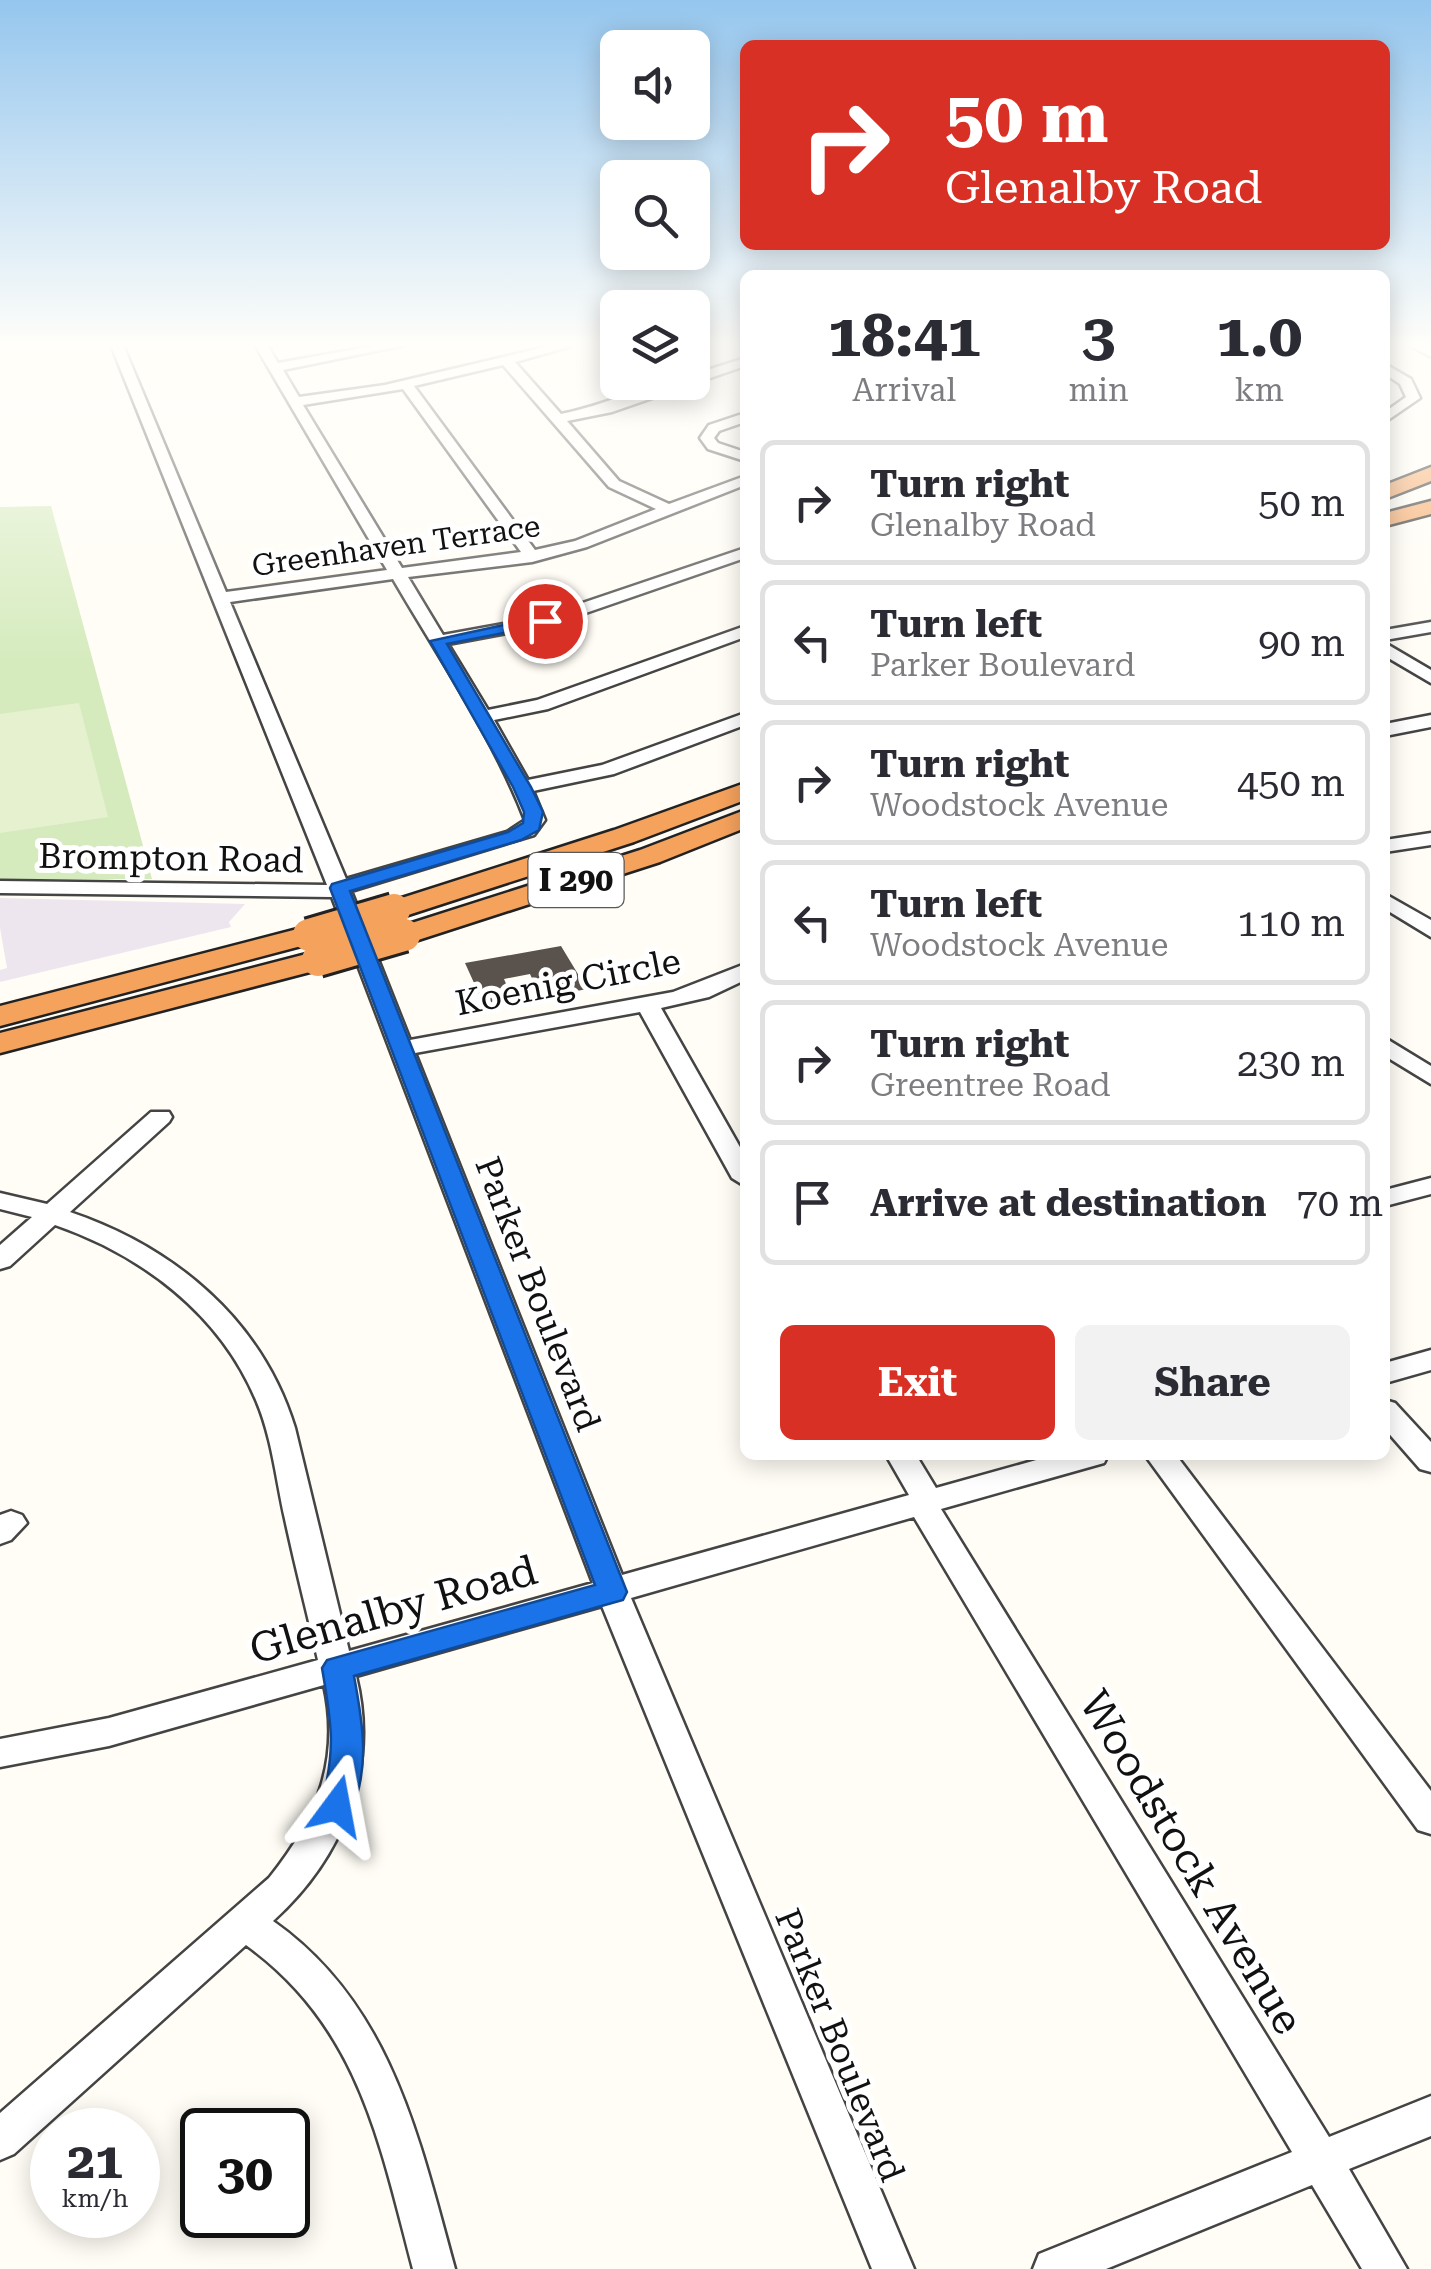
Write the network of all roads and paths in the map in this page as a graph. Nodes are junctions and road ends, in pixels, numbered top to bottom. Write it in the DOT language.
graph roads {
  1 [pos="161,451"];
  2 [pos="324,451"];
  3 [pos="455,451"];
  4 [pos="585,451"];
  5 [pos="1431,473"];
  6 [pos="740,482"];
  7 [pos="1431,482"];
  8 [pos="1390,493"];
  9 [pos="1390,494"];
  10 [pos="1431,500"];
  11 [pos="1431,507"];
  12 [pos="669,510"];
  13 [pos="1390,516"];
  14 [pos="1390,517"];
  15 [pos="740,555"];
  16 [pos="532,557"];
  17 [pos="398,574"];
  18 [pos="221,598"];
  19 [pos="1431,626"];
  20 [pos="740,633"];
  21 [pos="1390,634"];
  22 [pos="438,641"];
  23 [pos="1390,651"];
  24 [pos="1431,678"];
  25 [pos="482,717"];
  26 [pos="740,721"];
  27 [pos="1431,721"];
  28 [pos="1390,729"];
  29 [pos="522,787"];
  30 [pos="740,792"];
  31 [pos="740,820"];
  32 [pos="1431,839"];
  33 [pos="1390,845"];
  34 [pos="0,888"];
  35 [pos="339,888"];
  36 [pos="1390,903"];
  37 [pos="399,923"];
  38 [pos="1431,930"];
  39 [pos="313,947"];
  40 [pos="740,974"];
  41 [pos="647,1004"];
  42 [pos="0,1016"];
  43 [pos="0,1043"];
  44 [pos="1390,1048"];
  45 [pos="400,1049"];
  46 [pos="1431,1077"];
  47 [pos="160,1117"];
  48 [pos="740,1169"];
  49 [pos="1431,1186"];
  50 [pos="1390,1197"];
  51 [pos="0,1201"];
  52 [pos="52,1214"];
  53 [pos="0,1260"];
  54 [pos="1431,1360"];
  55 [pos="1390,1372"];
  56 [pos="1390,1416"];
  57 [pos="903,1460"];
  58 [pos="1076,1460"];
  59 [pos="1164,1460"];
  60 [pos="1431,1462"];
  61 [pos="924,1502"];
  62 [pos="612,1592"];
  63 [pos="338,1668"];
  64 [pos="0,1754"];
  65 [pos="1431,1819"];
  66 [pos="246,1924"];
  67 [pos="1431,2116"];
  68 [pos="0,2140"];
  69 [pos="1320,2161"];
  70 [pos="434,2269"];
  71 [pos="893,2269"];
  72 [pos="1054,2269"];
  73 [pos="1386,2269"];
  1 -- 18 [label="street, Parker Boulevard"];
  2 -- 17 [label="street"];
  3 -- 16 [label="street"];
  4 -- 12 [label="street"];
  5 -- 8 [label="highway"];
  6 -- 12 [label="street, Greenhaven Terrace"];
  7 -- 9 [label="highway"];
  10 -- 13 [label="highway"];
  11 -- 14 [label="highway"];
  12 -- 16 [label="street, Greenhaven Terrace"];
  15 -- 22 [label="street"];
  16 -- 17 [label="street, Greenhaven Terrace"];
  17 -- 18 [label="street, Greenhaven Terrace"];
  17 -- 22 [label="street"];
  18 -- 35 [label="street, Parker Boulevard"];
  19 -- 21 [label="street"];
  20 -- 25 [label="street"];
  22 -- 25 [label="street"];
  23 -- 24 [label="street"];
  25 -- 29 [label="street"];
  26 -- 29 [label="street"];
  27 -- 28 [label="street"];
  29 -- 35 [label="street"];
  30 -- 37 [label="highway, I 290"];
  31 -- 37 [label="highway, I 290"];
  32 -- 33 [label="street"];
  34 -- 35 [label="street, Brompton Road"];
  35 -- 45 [label="street, Parker Boulevard"];
  36 -- 38 [label="street"];
  37 -- 39 [label="highway, I 290, bridge"];
  39 -- 42 [label="highway, I 290"];
  39 -- 43 [label="highway, I 290"];
  40 -- 41 [label="street, Koenig Circle"];
  41 -- 45 [label="street, Koenig Circle"];
  41 -- 48 [label="street"];
  44 -- 46 [label="street"];
  45 -- 62 [label="street, Parker Boulevard"];
  47 -- 52 [label="street"];
  49 -- 50 [label="street"];
  51 -- 52 [label="street"];
  52 -- 53 [label="street"];
  52 -- 63 [label="street"];
  54 -- 55 [label="street"];
  56 -- 60 [label="street"];
  57 -- 61 [label="street, Woodstock Avenue"];
  58 -- 61 [label="street, Glenalby Road"];
  59 -- 65 [label="street"];
  61 -- 62 [label="street, Glenalby Road"];
  61 -- 69 [label="street, Woodstock Avenue"];
  62 -- 63 [label="street, Glenalby Road"];
  62 -- 71 [label="street, Parker Boulevard"];
  63 -- 64 [label="street, Glenalby Road"];
  63 -- 66 [label="street"];
  66 -- 68 [label="street"];
  66 -- 70 [label="street"];
  67 -- 69 [label="street"];
  69 -- 72 [label="street"];
  69 -- 73 [label="street, Woodstock Avenue"];
}
